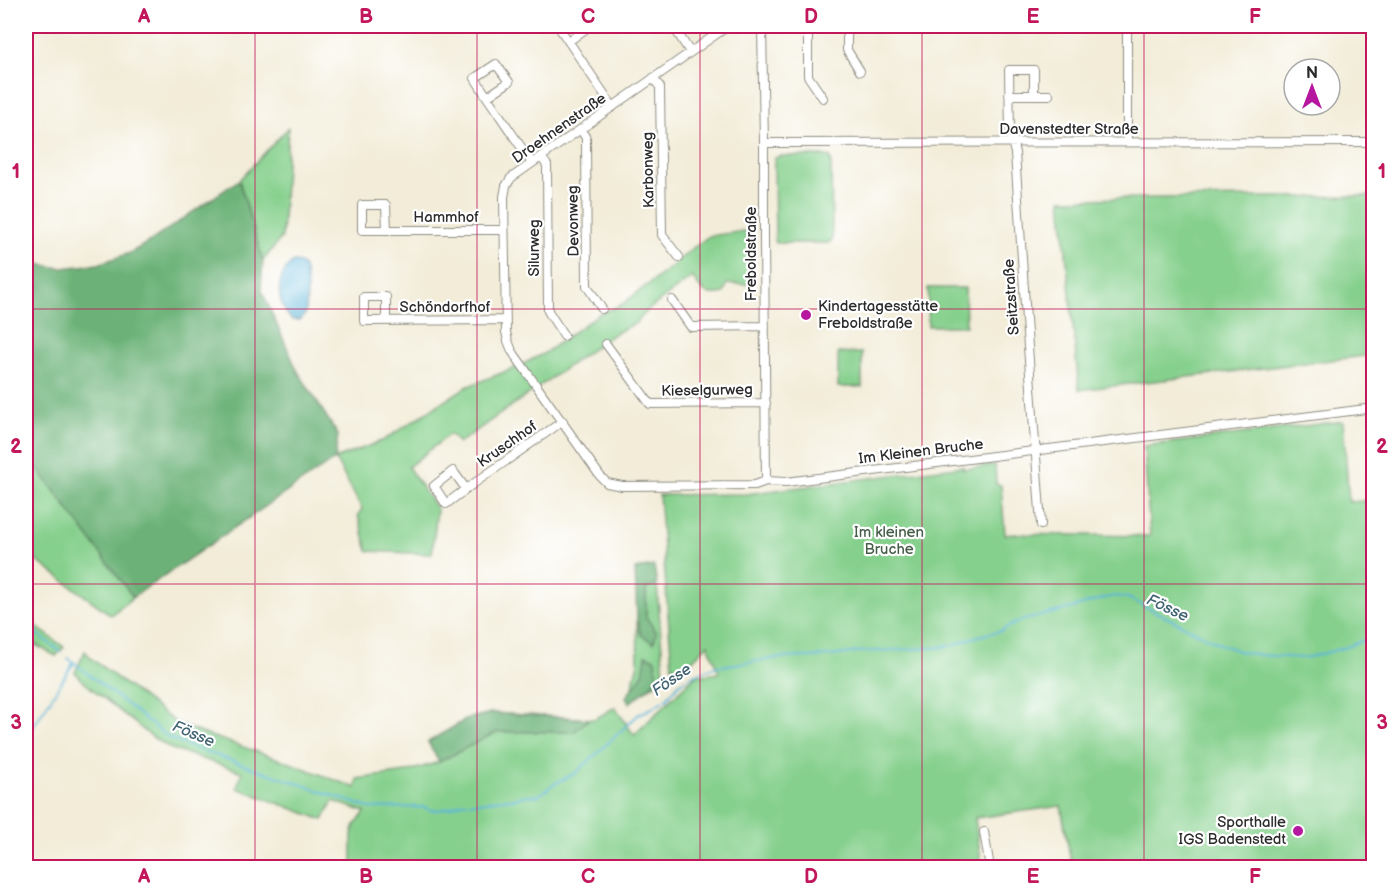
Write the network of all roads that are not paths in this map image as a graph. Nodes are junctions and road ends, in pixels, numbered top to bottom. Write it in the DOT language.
graph roads {
  1 [pos="558,26"];
  2 [pos="586,26"];
  3 [pos="673,26"];
  4 [pos="728,26"];
  5 [pos="762,26"];
  6 [pos="808,26"];
  7 [pos="847,26"];
  8 [pos="1127,26"];
  9 [pos="569,41"];
  10 [pos="1373,41"];
  11 [pos="690,52"];
  12 [pos="1374,61"];
  13 [pos="860,72"];
  14 [pos="653,78"];
  15 [pos="1009,95"];
  16 [pos="1034,95"];
  17 [pos="1049,95"];
  18 [pos="487,97"];
  19 [pos="823,98"];
  20 [pos="613,107"];
  21 [pos="580,130"];
  22 [pos="1012,142"];
  23 [pos="1127,142"];
  24 [pos="1374,142"];
  25 [pos="764,143"];
  26 [pos="541,157"];
  27 [pos="532,164"];
  28 [pos="387,230"];
  29 [pos="504,230"];
  30 [pos="679,257"];
  31 [pos="672,300"];
  32 [pos="603,309"];
  33 [pos="505,320"];
  34 [pos="386,321"];
  35 [pos="765,326"];
  36 [pos="564,336"];
  37 [pos="606,344"];
  38 [pos="528,372"];
  39 [pos="766,403"];
  40 [pos="1374,408"];
  41 [pos="563,421"];
  42 [pos="1035,451"];
  43 [pos="766,482"];
  44 [pos="466,489"];
  45 [pos="1041,525"];
  46 [pos="984,832"];
  47 [pos="990,867"];
  1 -- 9 [label="street"];
  2 -- 9 [label="street"];
  3 -- 11 [label="street"];
  4 -- 11 [label="street, Droehnenstraße"];
  5 -- 25 [label="street, Freboldstraße"];
  6 -- 19 [label="street"];
  7 -- 13 [label="street"];
  8 -- 23 [label="street"];
  9 -- 20 [label="street"];
  10 -- 12 [label="street"];
  11 -- 14 [label="street, Droehnenstraße"];
  14 -- 20 [label="street, Droehnenstraße"];
  14 -- 30 [label="street, Karbonweg"];
  15 -- 16 [label="street"];
  15 -- 16 [label="street, Seitzstraße"];
  15 -- 22 [label="street, Seitzstraße"];
  16 -- 17 [label="street"];
  18 -- 18 [label="street"];
  18 -- 27 [label="street"];
  20 -- 21 [label="street, Droehnenstraße"];
  21 -- 26 [label="street, Droehnenstraße"];
  21 -- 32 [label="street, Devonweg"];
  22 -- 23 [label="street, Davenstedter Straße"];
  22 -- 25 [label="street, Davenstedter Straße"];
  22 -- 42 [label="street, Seitzstraße"];
  23 -- 24 [label="street, Davenstedter Straße"];
  25 -- 35 [label="street, Freboldstraße"];
  26 -- 27 [label="street, Droehnenstraße"];
  26 -- 36 [label="street, Silurweg"];
  27 -- 29 [label="street, Droehnenstraße"];
  28 -- 28 [label="street, Hammhof"];
  28 -- 29 [label="street, Hammhof"];
  29 -- 33 [label="street, Droehnenstraße"];
  31 -- 35 [label="street"];
  33 -- 34 [label="street, Schöndorfhof"];
  33 -- 38 [label="street, Droehnenstraße"];
  35 -- 39 [label="street, Freboldstraße"];
  37 -- 39 [label="street, Kieselgurweg"];
  38 -- 41 [label="street, Im Kleinen Bruche"];
  39 -- 43 [label="street, Freboldstraße"];
  40 -- 42 [label="street, Im Kleinen Bruche"];
  41 -- 43 [label="street, Im Kleinen Bruche"];
  41 -- 44 [label="street, Kruschhof"];
  42 -- 43 [label="street, Im Kleinen Bruche"];
  42 -- 45 [label="street, Seitzstraße"];
  46 -- 47 [label="street"];
}
